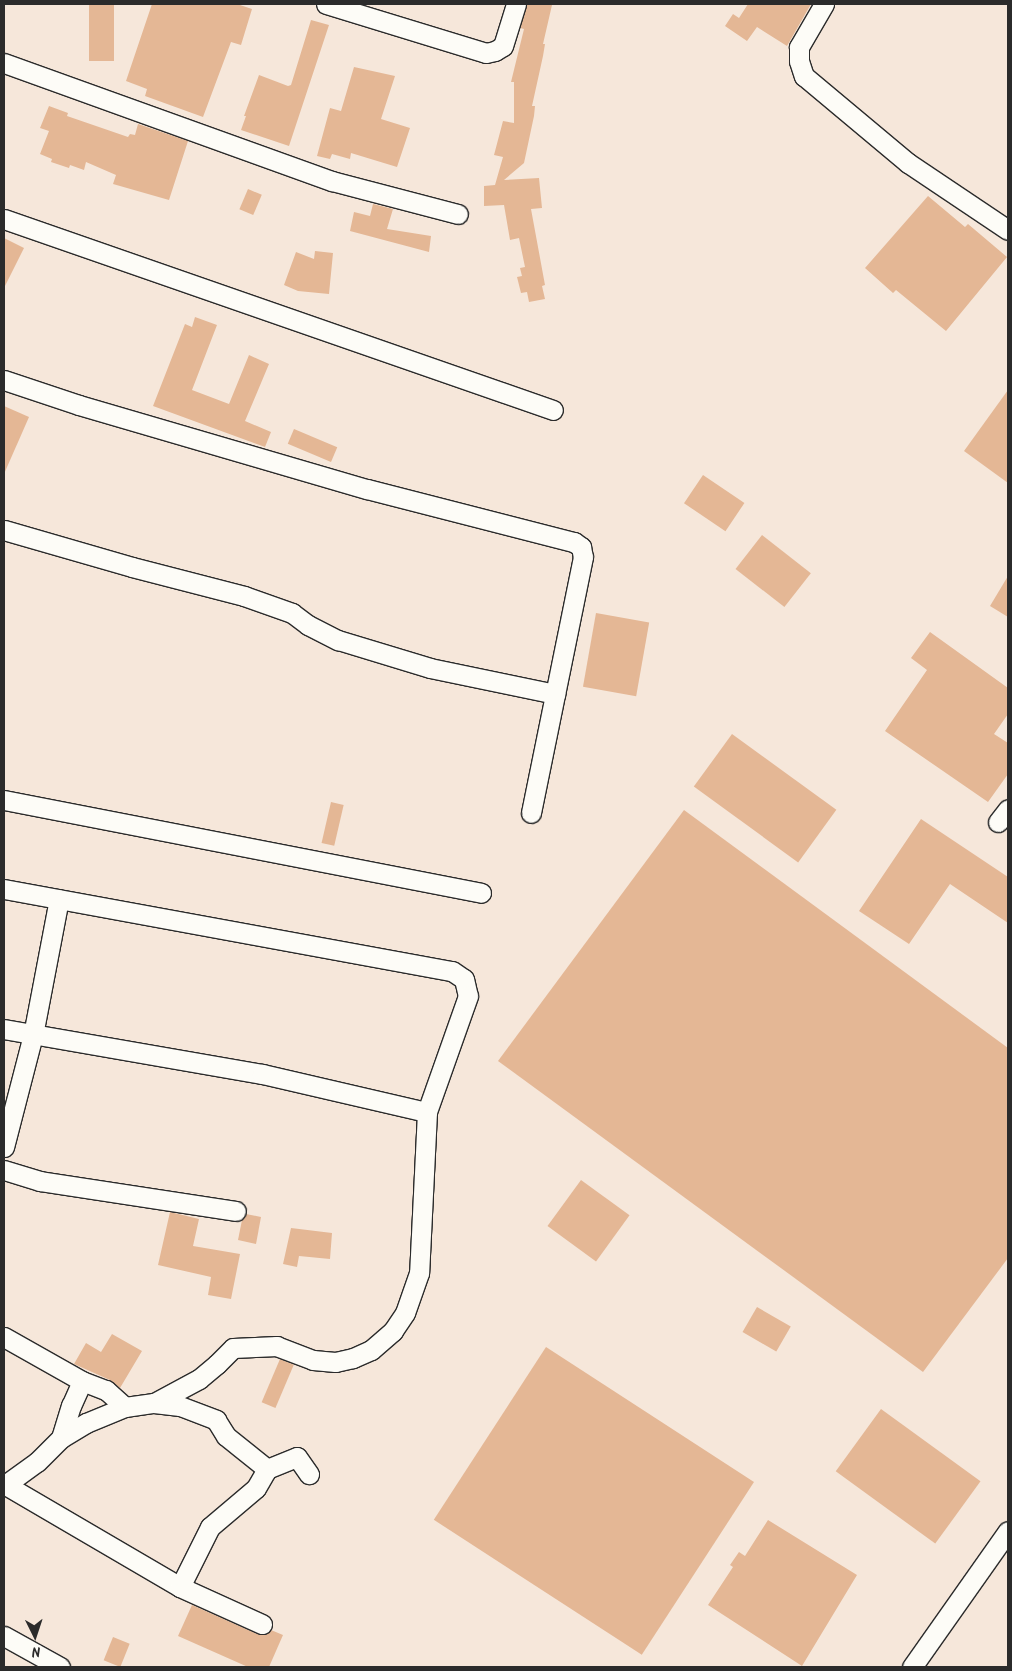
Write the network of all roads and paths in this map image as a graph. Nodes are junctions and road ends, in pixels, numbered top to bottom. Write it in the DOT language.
graph roads {
  1 [pos="326,4"];
  2 [pos="516,4"];
  3 [pos="824,4"];
  4 [pos="4,63"];
  5 [pos="458,214"];
  6 [pos="4,219"];
  7 [pos="1008,230"];
  8 [pos="4,380"];
  9 [pos="553,410"];
  10 [pos="4,530"];
  11 [pos="555,694"];
  12 [pos="4,800"];
  13 [pos="531,812"];
  14 [pos="4,889"];
  15 [pos="481,893"];
  16 [pos="59,899"];
  17 [pos="4,1030"];
  18 [pos="33,1035"];
  19 [pos="426,1112"];
  20 [pos="4,1147"];
  21 [pos="4,1170"];
  22 [pos="236,1211"];
  23 [pos="4,1337"];
  24 [pos="82,1381"];
  25 [pos="154,1403"];
  26 [pos="125,1407"];
  27 [pos="61,1438"];
  28 [pos="267,1469"];
  29 [pos="309,1474"];
  30 [pos="5,1484"];
  31 [pos="1008,1530"];
  32 [pos="180,1587"];
  33 [pos="262,1624"];
  34 [pos="4,1636"];
  35 [pos="60,1667"];
  36 [pos="912,1667"];
  1 -- 2 [label="street"];
  3 -- 7 [label="street"];
  4 -- 5 [label="street"];
  6 -- 9 [label="street"];
  8 -- 11 [label="street"];
  10 -- 11 [label="street"];
  11 -- 13 [label="street"];
  12 -- 15 [label="street"];
  14 -- 16 [label="street"];
  16 -- 18 [label="street"];
  16 -- 19 [label="street"];
  17 -- 18 [label="street"];
  18 -- 19 [label="street"];
  18 -- 20 [label="street"];
  19 -- 25 [label="street"];
  21 -- 22 [label="street"];
  23 -- 24 [label="street"];
  24 -- 26 [label="street"];
  24 -- 27 [label="street"];
  25 -- 26 [label="street"];
  25 -- 28 [label="street"];
  26 -- 27 [label="street"];
  27 -- 30 [label="street"];
  28 -- 29 [label="street"];
  28 -- 32 [label="street"];
  30 -- 32 [label="street"];
  31 -- 36 [label="street"];
  32 -- 33 [label="street"];
  34 -- 35 [label="street"];
}
